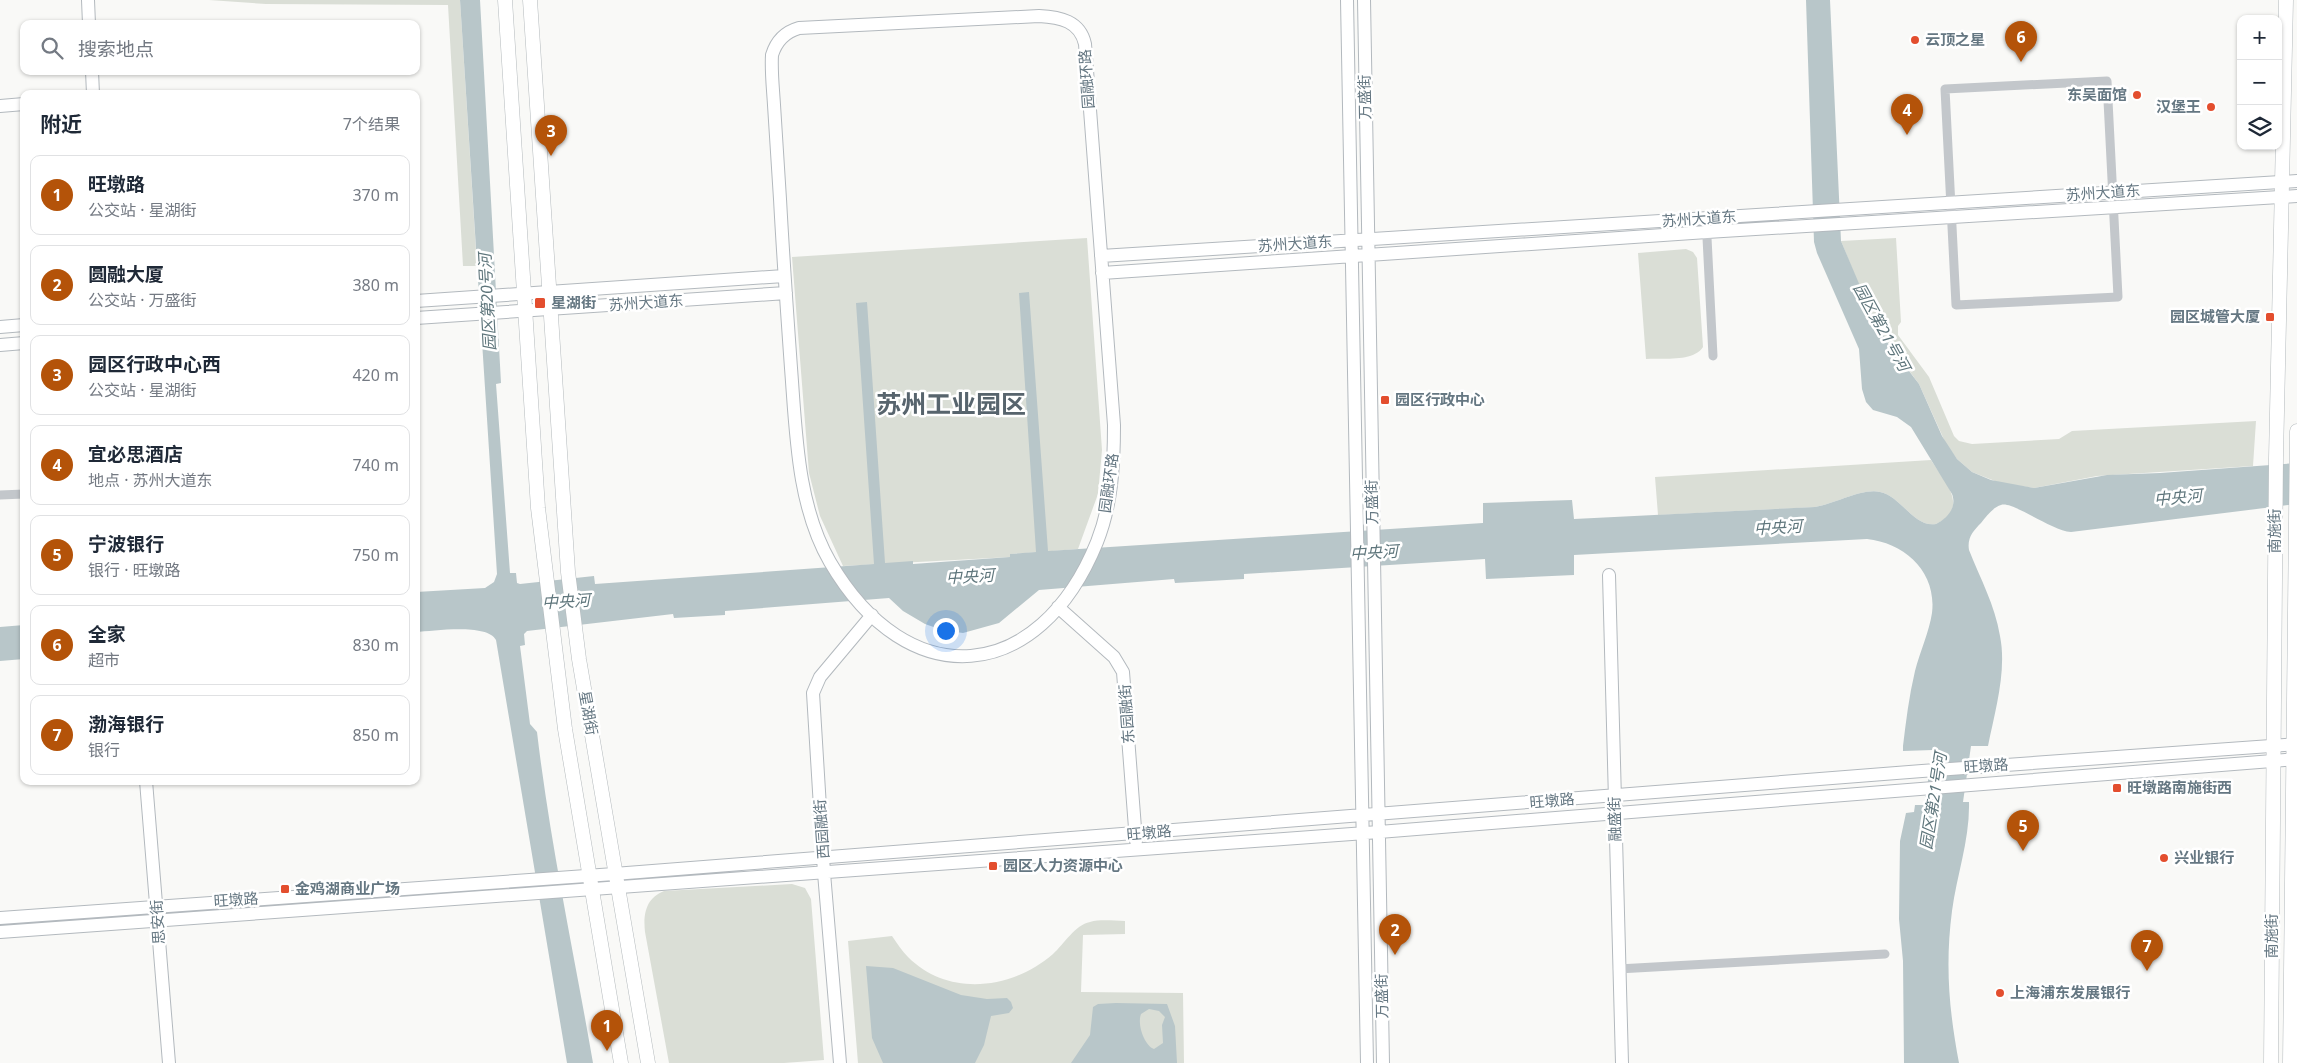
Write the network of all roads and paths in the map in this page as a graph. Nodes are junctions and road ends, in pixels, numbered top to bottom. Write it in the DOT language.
graph roads {
  1 [pos="88,0"];
  2 [pos="505,0"];
  3 [pos="530,0"];
  4 [pos="1347,0"];
  5 [pos="1364,0"];
  6 [pos="2286,0"];
  7 [pos="89,20"];
  8 [pos="92,75"];
  9 [pos="93,90"];
  10 [pos="20,104"];
  11 [pos="0,106"];
  12 [pos="2290,181"];
  13 [pos="2112,193"];
  14 [pos="2297,196"];
  15 [pos="2281,197"];
  16 [pos="1950,203"];
  17 [pos="2113,207"];
  18 [pos="1950,217"];
  19 [pos="1706,218"];
  20 [pos="1707,232"];
  21 [pos="1351,240"];
  22 [pos="1367,240"];
  23 [pos="1368,254"];
  24 [pos="1101,256"];
  25 [pos="1351,256"];
  26 [pos="1102,273"];
  27 [pos="784,276"];
  28 [pos="549,293"];
  29 [pos="786,293"];
  30 [pos="524,294"];
  31 [pos="420,301"];
  32 [pos="550,310"];
  33 [pos="524,312"];
  34 [pos="420,318"];
  35 [pos="20,325"];
  36 [pos="0,327"];
  37 [pos="20,343"];
  38 [pos="0,345"];
  39 [pos="1714,356"];
  40 [pos="2297,431"];
  41 [pos="2296,458"];
  42 [pos="20,494"];
  43 [pos="0,495"];
  44 [pos="2296,507"];
  45 [pos="1609,575"];
  46 [pos="1061,603"];
  47 [pos="872,615"];
  48 [pos="2296,744"];
  49 [pos="2273,746"];
  50 [pos="2296,759"];
  51 [pos="2274,761"];
  52 [pos="146,785"];
  53 [pos="1614,796"];
  54 [pos="1615,813"];
  55 [pos="1378,814"];
  56 [pos="1362,816"];
  57 [pos="1362,832"];
  58 [pos="1379,832"];
  59 [pos="1135,834"];
  60 [pos="1136,848"];
  61 [pos="823,858"];
  62 [pos="824,874"];
  63 [pos="616,881"];
  64 [pos="589,883"];
  65 [pos="156,906"];
  66 [pos="0,918"];
  67 [pos="157,920"];
  68 [pos="0,932"];
  69 [pos="1885,954"];
  70 [pos="1618,969"];
  71 [pos="169,1063"];
  72 [pos="621,1063"];
  73 [pos="648,1063"];
  74 [pos="840,1063"];
  75 [pos="1367,1063"];
  76 [pos="1383,1063"];
  77 [pos="1622,1063"];
  78 [pos="2271,1063"];
  79 [pos="2290,1063"];
  1 -- 7 [label="main road"];
  2 -- 30 [label="main road, 星湖街"];
  3 -- 28 [label="main road, 星湖街"];
  4 -- 21 [label="main road, 万盛街"];
  5 -- 22 [label="main road, 万盛街"];
  6 -- 12 [label="main road, 南施街"];
  8 -- 9 [label="main road"];
  10 -- 11 [label="main road"];
  12 -- 13 [label="main road, 苏州大道东"];
  12 -- 15 [label="main road, 南施街"];
  13 -- 16 [label="main road, 苏州大道东"];
  13 -- 16 [label="street"];
  13 -- 17 [label="street"];
  14 -- 15 [label="main road, 苏州大道东"];
  15 -- 17 [label="main road, 苏州大道东"];
  15 -- 49 [label="main road, 南施街"];
  16 -- 18 [label="street"];
  16 -- 19 [label="main road, 苏州大道东"];
  17 -- 18 [label="main road, 苏州大道东"];
  17 -- 18 [label="street"];
  18 -- 20 [label="main road, 苏州大道东"];
  19 -- 20 [label="street"];
  19 -- 22 [label="main road, 苏州大道东"];
  20 -- 23 [label="main road, 苏州大道东"];
  20 -- 39 [label="street"];
  21 -- 22 [label="main road, 苏州大道东"];
  21 -- 24 [label="main road, 苏州大道东"];
  21 -- 25 [label="main road, 万盛街"];
  22 -- 23 [label="main road, 万盛街"];
  23 -- 25 [label="main road, 苏州大道东"];
  23 -- 55 [label="main road, 万盛街"];
  24 -- 26 [label="main road, 园融环路"];
  24 -- 27 [label="main road, 园融环路"];
  25 -- 26 [label="main road, 苏州大道东"];
  25 -- 56 [label="main road, 万盛街"];
  26 -- 46 [label="main road, 园融环路"];
  27 -- 28 [label="main road, 苏州大道东"];
  27 -- 29 [label="main road, 园融环路"];
  28 -- 30 [label="main road, 苏州大道东"];
  28 -- 32 [label="main road, 星湖街"];
  29 -- 32 [label="main road, 苏州大道东"];
  29 -- 47 [label="main road, 园融环路"];
  30 -- 31 [label="main road, 苏州大道东"];
  30 -- 33 [label="main road, 星湖街"];
  32 -- 33 [label="main road, 苏州大道东"];
  32 -- 63 [label="main road, 星湖街"];
  33 -- 34 [label="main road, 苏州大道东"];
  33 -- 64 [label="main road, 星湖街"];
  35 -- 36 [label="main road"];
  37 -- 38 [label="main road"];
  40 -- 41 [label="main road, 南施街"];
  41 -- 44 [label="main road, 南施街"];
  42 -- 43 [label="street"];
  44 -- 48 [label="main road, 南施街"];
  45 -- 53 [label="main road, 融盛街"];
  46 -- 47 [label="main road, 园融环路"];
  46 -- 59 [label="main road, 东园融街"];
  47 -- 61 [label="main road, 西园融街"];
  48 -- 49 [label="main road, 旺墩路"];
  48 -- 50 [label="main road, 南施街"];
  49 -- 51 [label="main road, 南施街"];
  49 -- 53 [label="main road, 旺墩路"];
  50 -- 51 [label="main road, 旺墩路"];
  50 -- 79 [label="main road, 南施街"];
  51 -- 54 [label="main road, 旺墩路"];
  51 -- 78 [label="main road, 南施街"];
  52 -- 65 [label="main road, 思安街"];
  53 -- 54 [label="main road, 融盛街"];
  53 -- 55 [label="main road, 旺墩路"];
  54 -- 58 [label="main road, 旺墩路"];
  54 -- 70 [label="main road, 融盛街"];
  55 -- 56 [label="main road, 旺墩路"];
  55 -- 58 [label="main road, 万盛街"];
  56 -- 57 [label="main road, 万盛街"];
  56 -- 59 [label="main road, 旺墩路"];
  57 -- 58 [label="main road, 旺墩路"];
  57 -- 60 [label="main road, 旺墩路"];
  57 -- 75 [label="main road, 万盛街"];
  58 -- 76 [label="main road, 万盛街"];
  59 -- 60 [label="main road, 东园融街"];
  59 -- 61 [label="main road, 旺墩路"];
  60 -- 62 [label="main road, 旺墩路"];
  61 -- 62 [label="main road, 西园融街"];
  61 -- 63 [label="main road, 旺墩路"];
  62 -- 63 [label="main road, 旺墩路"];
  62 -- 74 [label="main road, 西园融街"];
  63 -- 64 [label="main road, 旺墩路"];
  63 -- 73 [label="main road, 星湖街"];
  64 -- 65 [label="main road, 旺墩路"];
  64 -- 67 [label="main road, 旺墩路"];
  64 -- 72 [label="main road, 星湖街"];
  65 -- 66 [label="main road, 旺墩路"];
  65 -- 67 [label="main road, 思安街"];
  67 -- 68 [label="main road, 旺墩路"];
  67 -- 71 [label="main road, 思安街"];
  69 -- 70 [label="street"];
  70 -- 77 [label="main road, 融盛街"];
}
